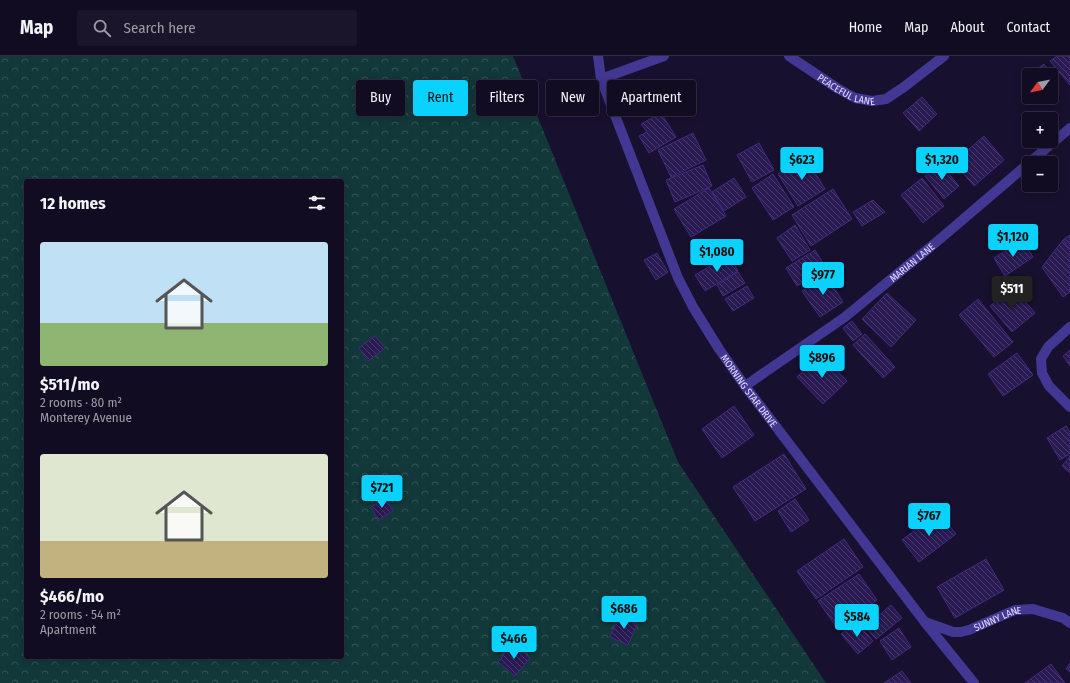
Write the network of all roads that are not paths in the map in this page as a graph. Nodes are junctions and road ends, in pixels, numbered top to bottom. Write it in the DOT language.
graph roads {
  1 [pos="598,56"];
  2 [pos="664,56"];
  3 [pos="790,56"];
  4 [pos="944,56"];
  5 [pos="602,79"];
  6 [pos="1070,128"];
  7 [pos="1070,327"];
  8 [pos="745,386"];
  9 [pos="1070,407"];
  10 [pos="924,621"];
  11 [pos="1070,623"];
  12 [pos="974,683"];
  1 -- 5 [label="street, MORNING STAR DRIVE"];
  2 -- 5 [label="street"];
  3 -- 4 [label="street, PEACEFUL LANE"];
  5 -- 8 [label="street, MORNING STAR DRIVE"];
  6 -- 8 [label="street, MARIAN LANE"];
  7 -- 9 [label="street"];
  8 -- 10 [label="street, MORNING STAR DRIVE"];
  10 -- 11 [label="street, SUNNY LANE"];
  10 -- 12 [label="street, MORNING STAR DRIVE"];
}
